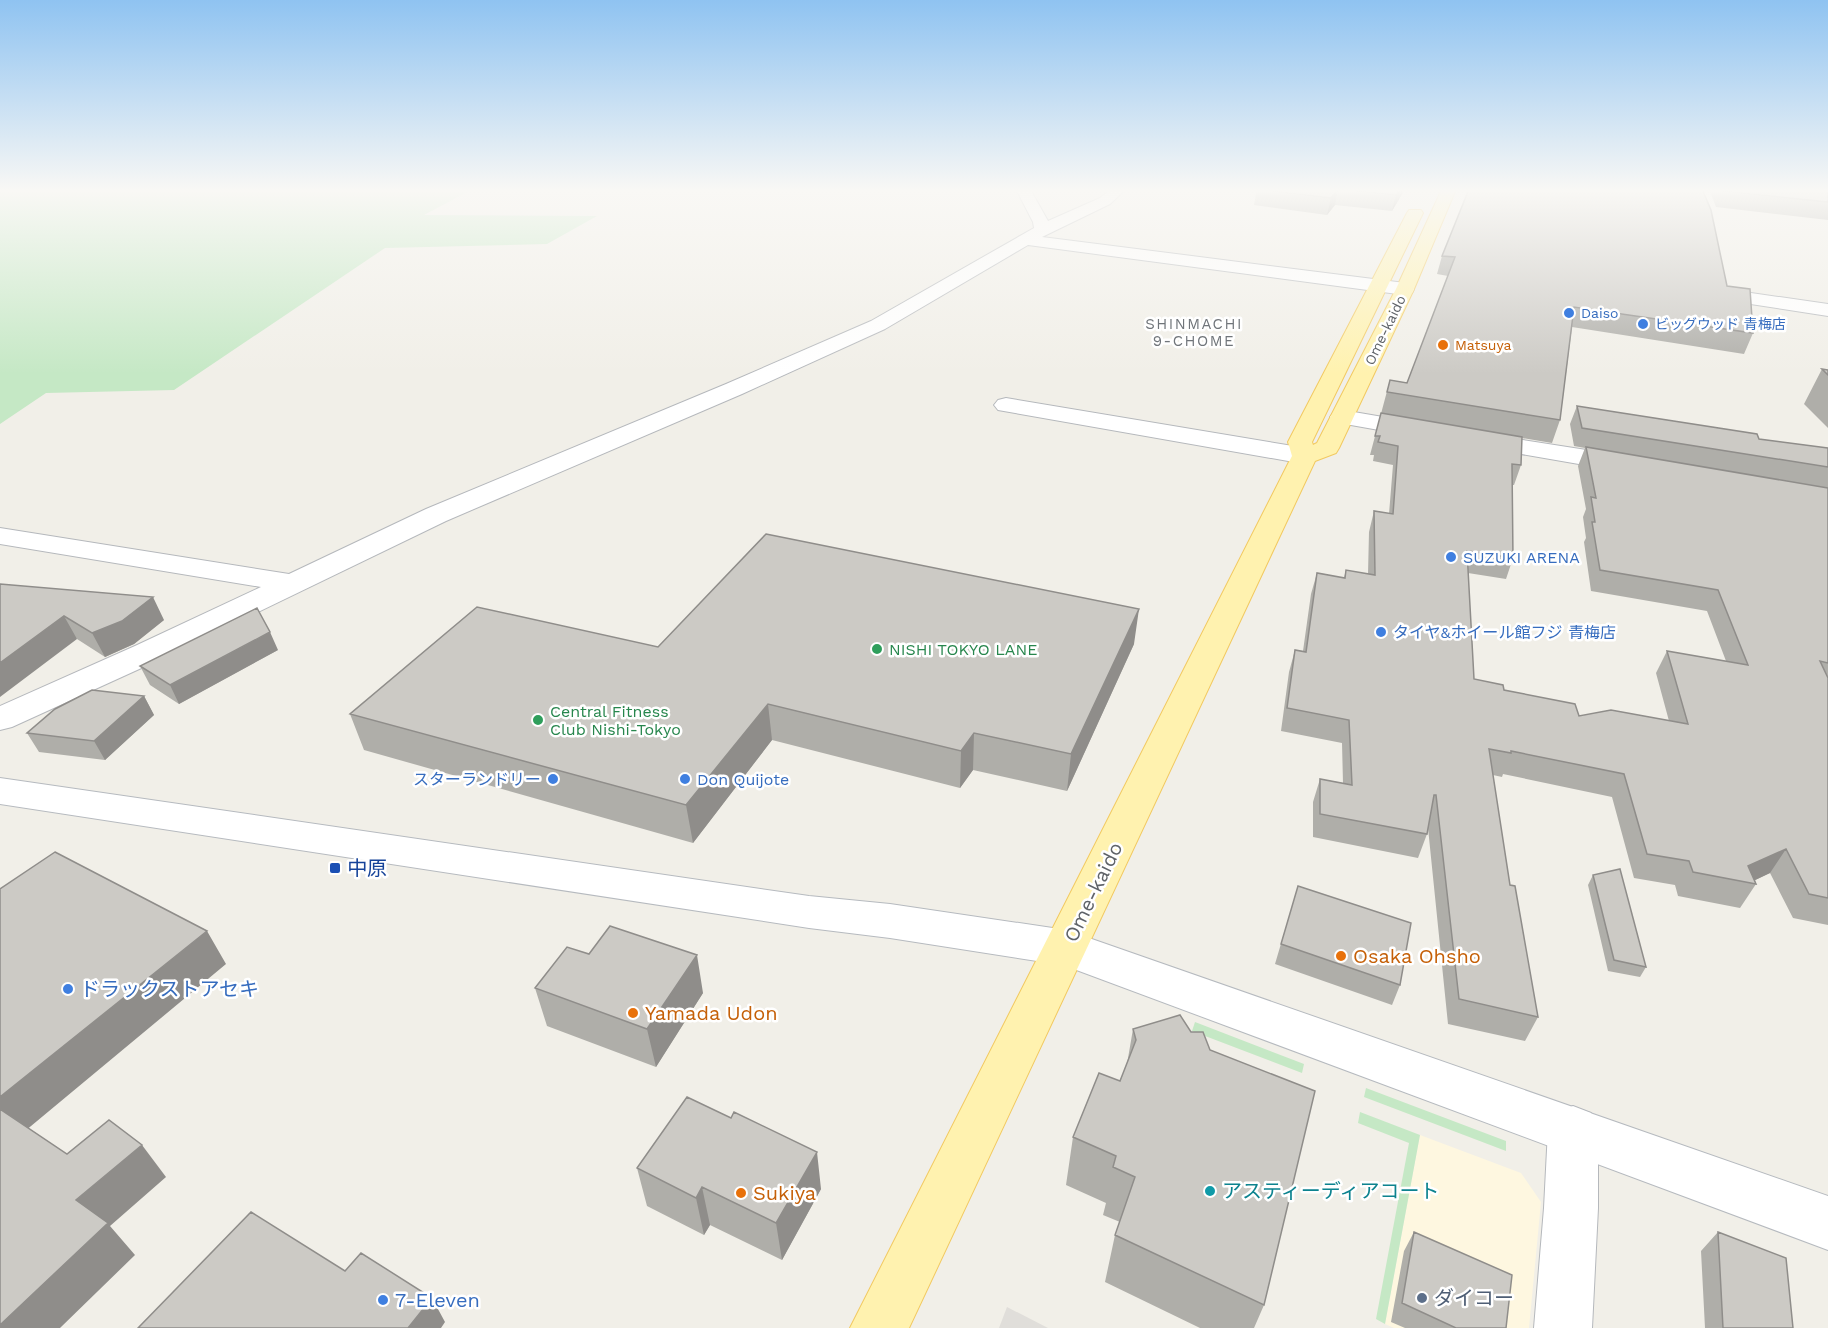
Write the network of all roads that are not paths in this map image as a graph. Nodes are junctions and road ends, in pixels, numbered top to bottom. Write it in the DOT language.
graph roads {
  1 [pos="1006,251"];
  2 [pos="1144,251"];
  3 [pos="1396,251"];
  4 [pos="1422,251"];
  5 [pos="1378,285"];
  6 [pos="1405,289"];
  7 [pos="1751,299"];
  8 [pos="1828,309"];
  9 [pos="1006,405"];
  10 [pos="1342,417"];
  11 [pos="1305,456"];
  12 [pos="1643,467"];
  13 [pos="0,536"];
  14 [pos="291,583"];
  15 [pos="0,719"];
  16 [pos="0,791"];
  17 [pos="1066,948"];
  18 [pos="1573,1130"];
  19 [pos="1828,1222"];
  20 [pos="879,1328"];
  21 [pos="1563,1328"];
  1 -- 14 [label="street"];
  2 -- 5 [label="street"];
  3 -- 5 [label="main road, Ome-kaido"];
  4 -- 6 [label="main road, Ome-kaido"];
  5 -- 6 [label="street"];
  5 -- 11 [label="main road, Ome-kaido"];
  6 -- 10 [label="main road, Ome-kaido"];
  7 -- 8 [label="street"];
  9 -- 11 [label="street"];
  10 -- 11 [label="main road, Ome-kaido"];
  10 -- 12 [label="street"];
  11 -- 17 [label="main road, Ome-kaido"];
  13 -- 14 [label="street"];
  14 -- 15 [label="street"];
  16 -- 17 [label="street"];
  17 -- 18 [label="street"];
  17 -- 20 [label="main road, Ome-kaido"];
  18 -- 19 [label="street"];
  18 -- 21 [label="street"];
}
